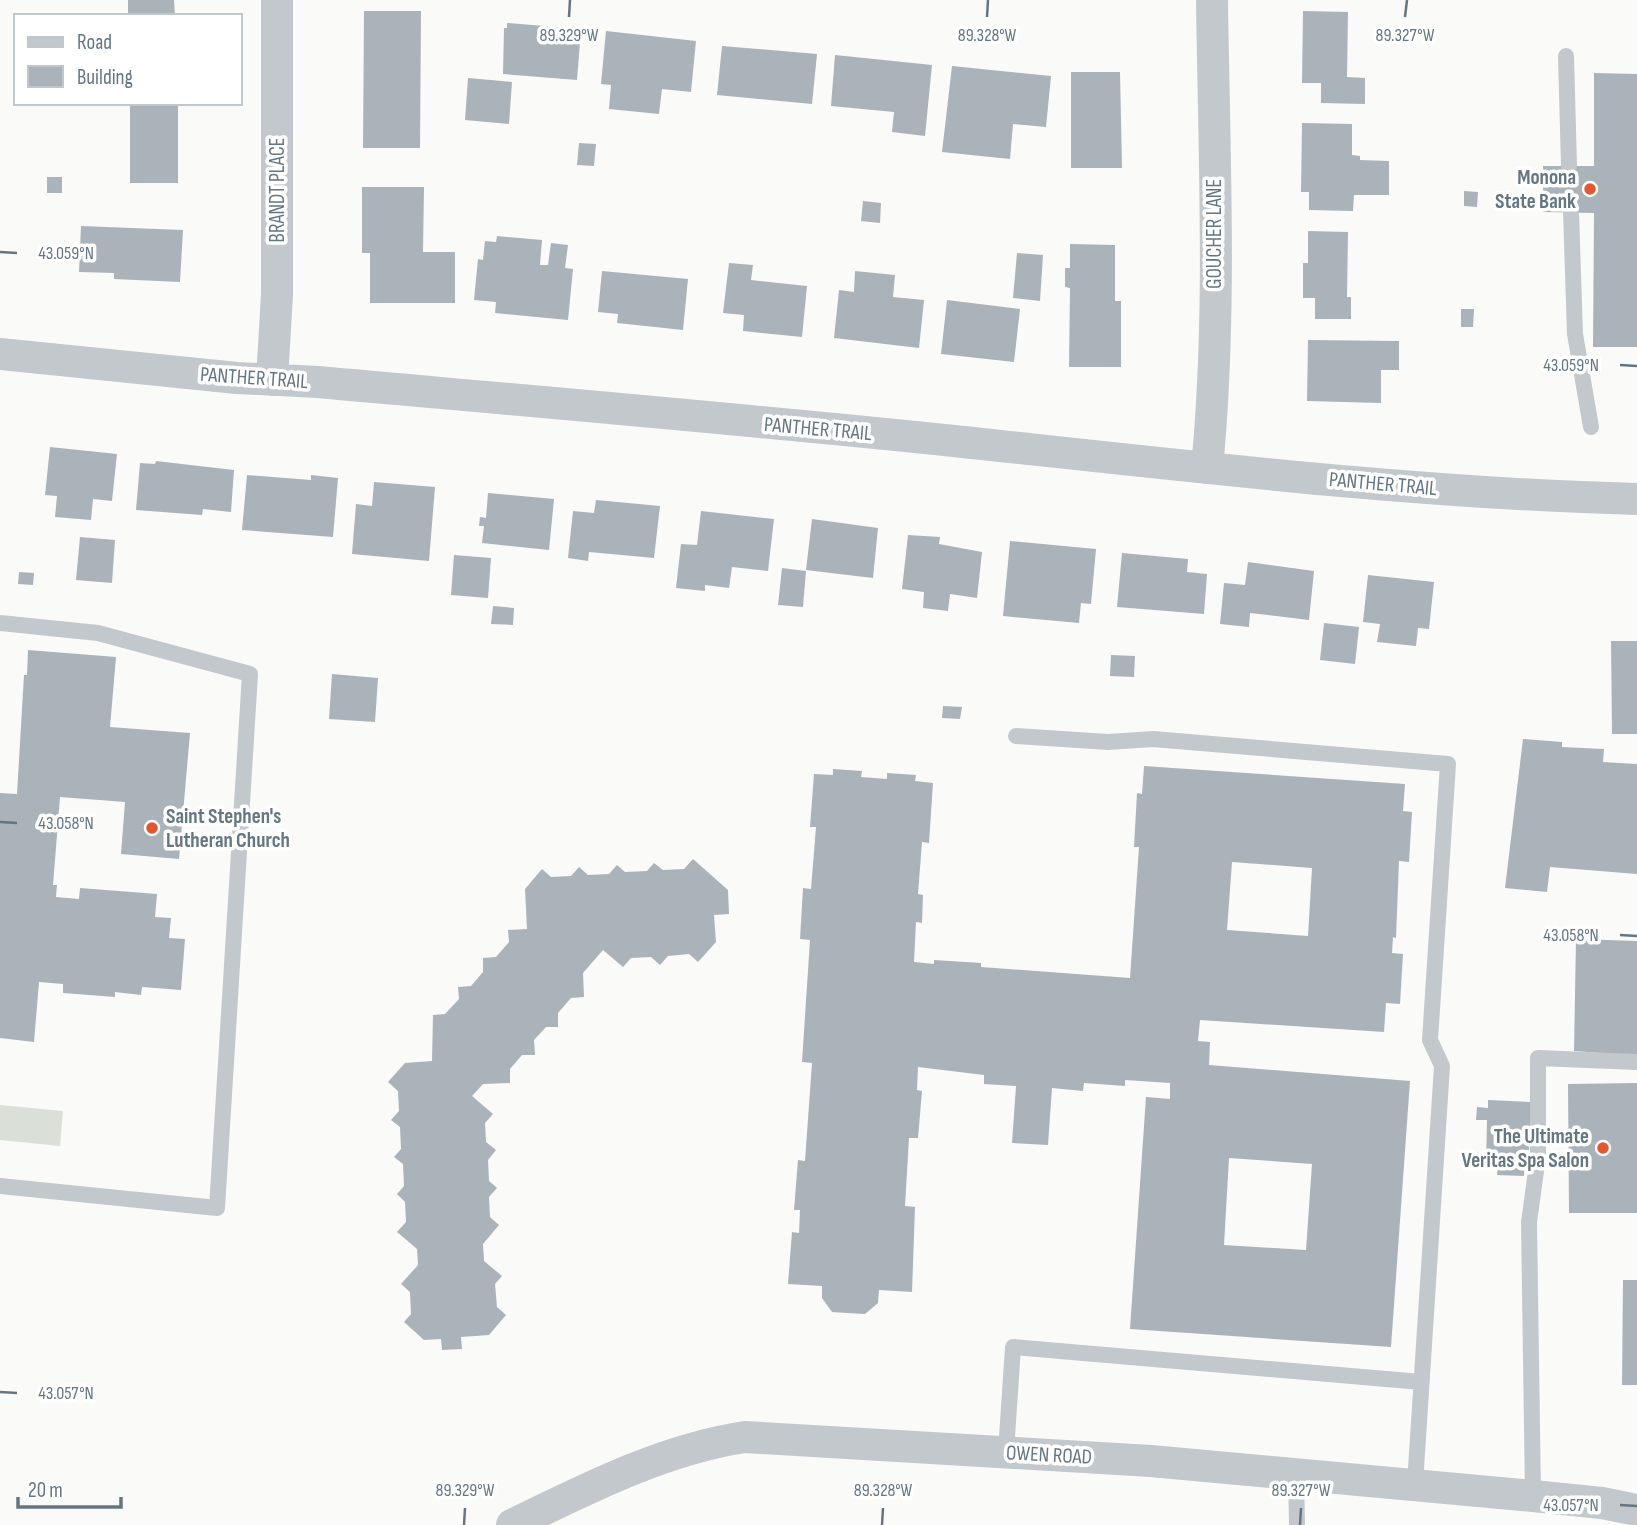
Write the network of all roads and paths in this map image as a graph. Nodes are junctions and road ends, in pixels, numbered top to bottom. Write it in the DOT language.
graph roads {
  1 [pos="277,0"];
  2 [pos="1212,0"];
  3 [pos="1566,55"];
  4 [pos="1569,166"];
  5 [pos="1571,212"];
  6 [pos="0,354"];
  7 [pos="272,380"];
  8 [pos="1591,427"];
  9 [pos="1207,468"];
  10 [pos="1637,499"];
  11 [pos="0,624"];
  12 [pos="1016,736"];
  13 [pos="1637,1062"];
  14 [pos="0,1186"];
  15 [pos="1421,1382"];
  16 [pos="1006,1452"];
  17 [pos="1296,1473"];
  18 [pos="1415,1484"];
  19 [pos="1533,1496"];
  20 [pos="1637,1502"];
  21 [pos="1602,1503"];
  22 [pos="1637,1510"];
  23 [pos="525,1522"];
  24 [pos="1297,1525"];
  1 -- 7 [label="street, BRANDT PLACE"];
  2 -- 9 [label="street, GOUCHER LANE"];
  3 -- 4 [label="lane"];
  5 -- 8 [label="lane"];
  6 -- 7 [label="street, PANTHER TRAIL"];
  7 -- 9 [label="street, PANTHER TRAIL"];
  9 -- 10 [label="street, PANTHER TRAIL"];
  11 -- 14 [label="lane"];
  12 -- 15 [label="lane"];
  13 -- 19 [label="lane"];
  15 -- 16 [label="lane"];
  15 -- 18 [label="lane"];
  16 -- 17 [label="street, OWEN ROAD"];
  16 -- 23 [label="street, OWEN ROAD"];
  17 -- 18 [label="street, OWEN ROAD"];
  17 -- 24 [label="lane"];
  18 -- 19 [label="street, OWEN ROAD"];
  19 -- 21 [label="street, OWEN ROAD"];
  20 -- 21 [label="street, OWEN ROAD"];
  21 -- 22 [label="street, OWEN ROAD"];
}
